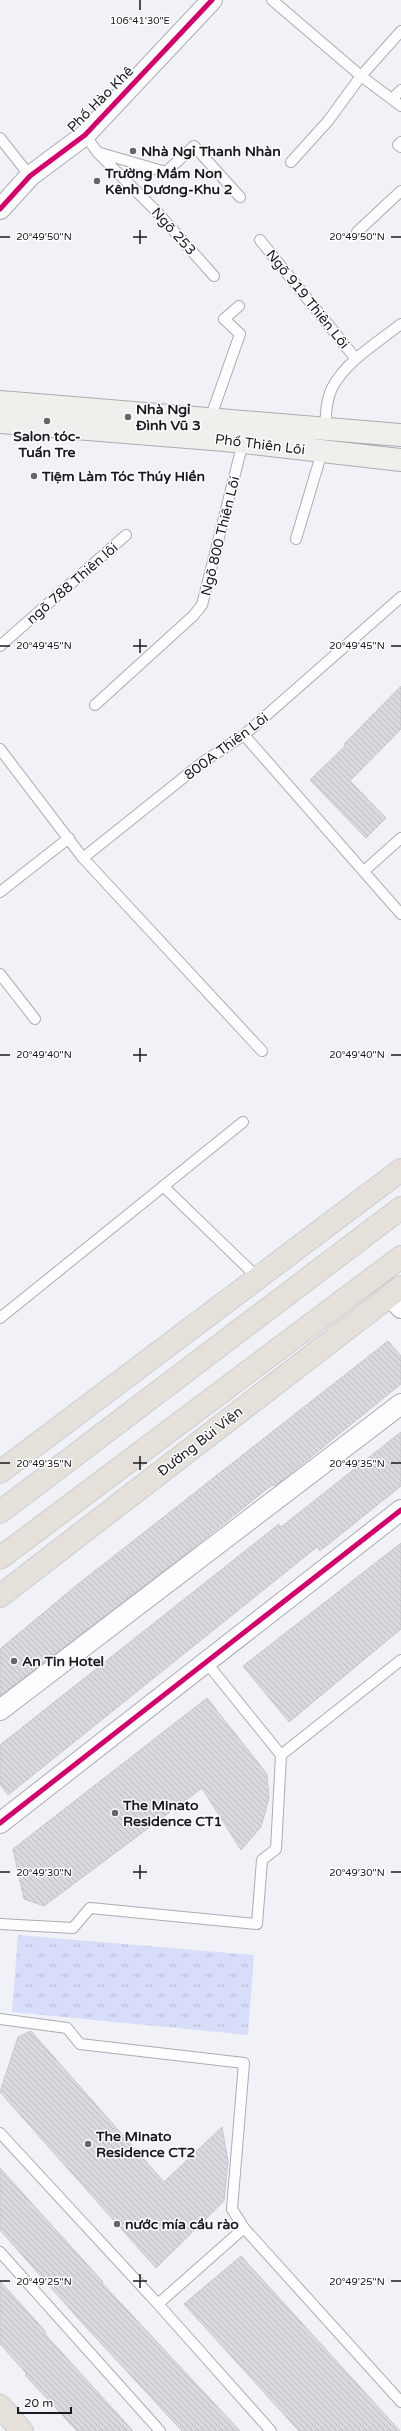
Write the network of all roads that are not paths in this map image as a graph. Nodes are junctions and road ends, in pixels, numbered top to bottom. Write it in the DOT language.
graph roads {
  1 [pos="212,0"];
  2 [pos="272,0"];
  3 [pos="401,31"];
  4 [pos="361,76"];
  5 [pos="401,90"];
  6 [pos="393,98"];
  7 [pos="401,106"];
  8 [pos="85,135"];
  9 [pos="0,138"];
  10 [pos="401,142"];
  11 [pos="401,147"];
  12 [pos="98,153"];
  13 [pos="291,162"];
  14 [pos="30,176"];
  15 [pos="401,191"];
  16 [pos="240,197"];
  17 [pos="0,209"];
  18 [pos="357,232"];
  19 [pos="260,240"];
  20 [pos="214,276"];
  21 [pos="239,306"];
  22 [pos="401,324"];
  23 [pos="356,359"];
  24 [pos="0,402"];
  25 [pos="210,419"];
  26 [pos="0,422"];
  27 [pos="325,428"];
  28 [pos="401,435"];
  29 [pos="244,442"];
  30 [pos="322,452"];
  31 [pos="401,460"];
  32 [pos="126,535"];
  33 [pos="296,539"];
  34 [pos="401,597"];
  35 [pos="0,646"];
  36 [pos="95,704"];
  37 [pos="244,735"];
  38 [pos="0,749"];
  39 [pos="69,838"];
  40 [pos="401,838"];
  41 [pos="83,858"];
  42 [pos="364,871"];
  43 [pos="0,892"];
  44 [pos="401,914"];
  45 [pos="0,974"];
  46 [pos="35,1019"];
  47 [pos="262,1051"];
  48 [pos="243,1122"];
  49 [pos="401,1170"];
  50 [pos="163,1186"];
  51 [pos="401,1208"];
  52 [pos="401,1257"];
  53 [pos="257,1277"];
  54 [pos="374,1277"];
  55 [pos="397,1297"];
  56 [pos="0,1318"];
  57 [pos="401,1404"];
  58 [pos="0,1472"];
  59 [pos="401,1510"];
  60 [pos="0,1512"];
  61 [pos="0,1558"];
  62 [pos="0,1596"];
  63 [pos="401,1660"];
  64 [pos="206,1662"];
  65 [pos="0,1710"];
  66 [pos="281,1755"];
  67 [pos="0,1823"];
  68 [pos="0,1924"];
  69 [pos="0,2020"];
  70 [pos="0,2133"];
  71 [pos="244,2228"];
  72 [pos="0,2252"];
  73 [pos="158,2304"];
  74 [pos="401,2402"];
  75 [pos="0,2406"];
  76 [pos="22,2431"];
  77 [pos="160,2431"];
  78 [pos="272,2431"];
  1 -- 8 [label="street, Phố Hào Khê"];
  2 -- 4 [label="lane"];
  3 -- 4 [label="lane"];
  4 -- 6 [label="lane"];
  4 -- 13 [label="lane"];
  5 -- 6 [label="lane"];
  6 -- 7 [label="lane"];
  8 -- 12 [label="lane, Ngõ 253"];
  8 -- 14 [label="street, Phố Hào Khê"];
  9 -- 14 [label="lane"];
  10 -- 11 [label="lane"];
  12 -- 16 [label="lane"];
  12 -- 20 [label="lane, Ngõ 253"];
  14 -- 17 [label="street, Phố Hào Khê"];
  15 -- 18 [label="lane"];
  19 -- 23 [label="lane, Ngõ 919 Thiên Lôi"];
  21 -- 25 [label="lane"];
  22 -- 23 [label="lane, Ngõ 919 Thiên Lôi"];
  23 -- 27 [label="lane, Ngõ 919 Thiên Lôi"];
  24 -- 25 [label="main road, Phố Thiên Lôi"];
  25 -- 27 [label="main road, Phố Thiên Lôi"];
  26 -- 29 [label="main road, Phố Thiên Lôi"];
  27 -- 28 [label="main road, Phố Thiên Lôi"];
  29 -- 30 [label="main road, Phố Thiên Lôi"];
  29 -- 36 [label="lane, Ngõ 800 Thiên Lôi"];
  30 -- 31 [label="main road, Phố Thiên Lôi"];
  30 -- 33 [label="lane"];
  32 -- 35 [label="lane, ngõ 788 Thiên lôi"];
  34 -- 37 [label="lane, 800A Thiên Lôi"];
  37 -- 41 [label="lane, 800A Thiên Lôi"];
  37 -- 42 [label="lane"];
  38 -- 39 [label="lane"];
  39 -- 41 [label="lane"];
  39 -- 43 [label="lane"];
  40 -- 42 [label="lane"];
  41 -- 47 [label="lane"];
  42 -- 44 [label="lane"];
  45 -- 46 [label="lane"];
  48 -- 50 [label="lane"];
  49 -- 53 [label="main road"];
  50 -- 53 [label="lane"];
  50 -- 56 [label="lane"];
  51 -- 60 [label="main road"];
  52 -- 54 [label="main road, Đường Bùi Viện"];
  53 -- 58 [label="main road"];
  54 -- 55 [label="main road"];
  54 -- 61 [label="main road, Đường Bùi Viện"];
  55 -- 62 [label="main road, Đường Bùi Viện"];
  57 -- 65 [label="street"];
  59 -- 64 [label="street"];
  63 -- 66 [label="lane"];
  64 -- 66 [label="lane"];
  64 -- 67 [label="street"];
  66 -- 68 [label="lane"];
  69 -- 71 [label="lane"];
  70 -- 73 [label="lane"];
  71 -- 73 [label="lane"];
  71 -- 74 [label="lane"];
  72 -- 77 [label="lane"];
  73 -- 78 [label="lane"];
  75 -- 76 [label="main road"];
}
